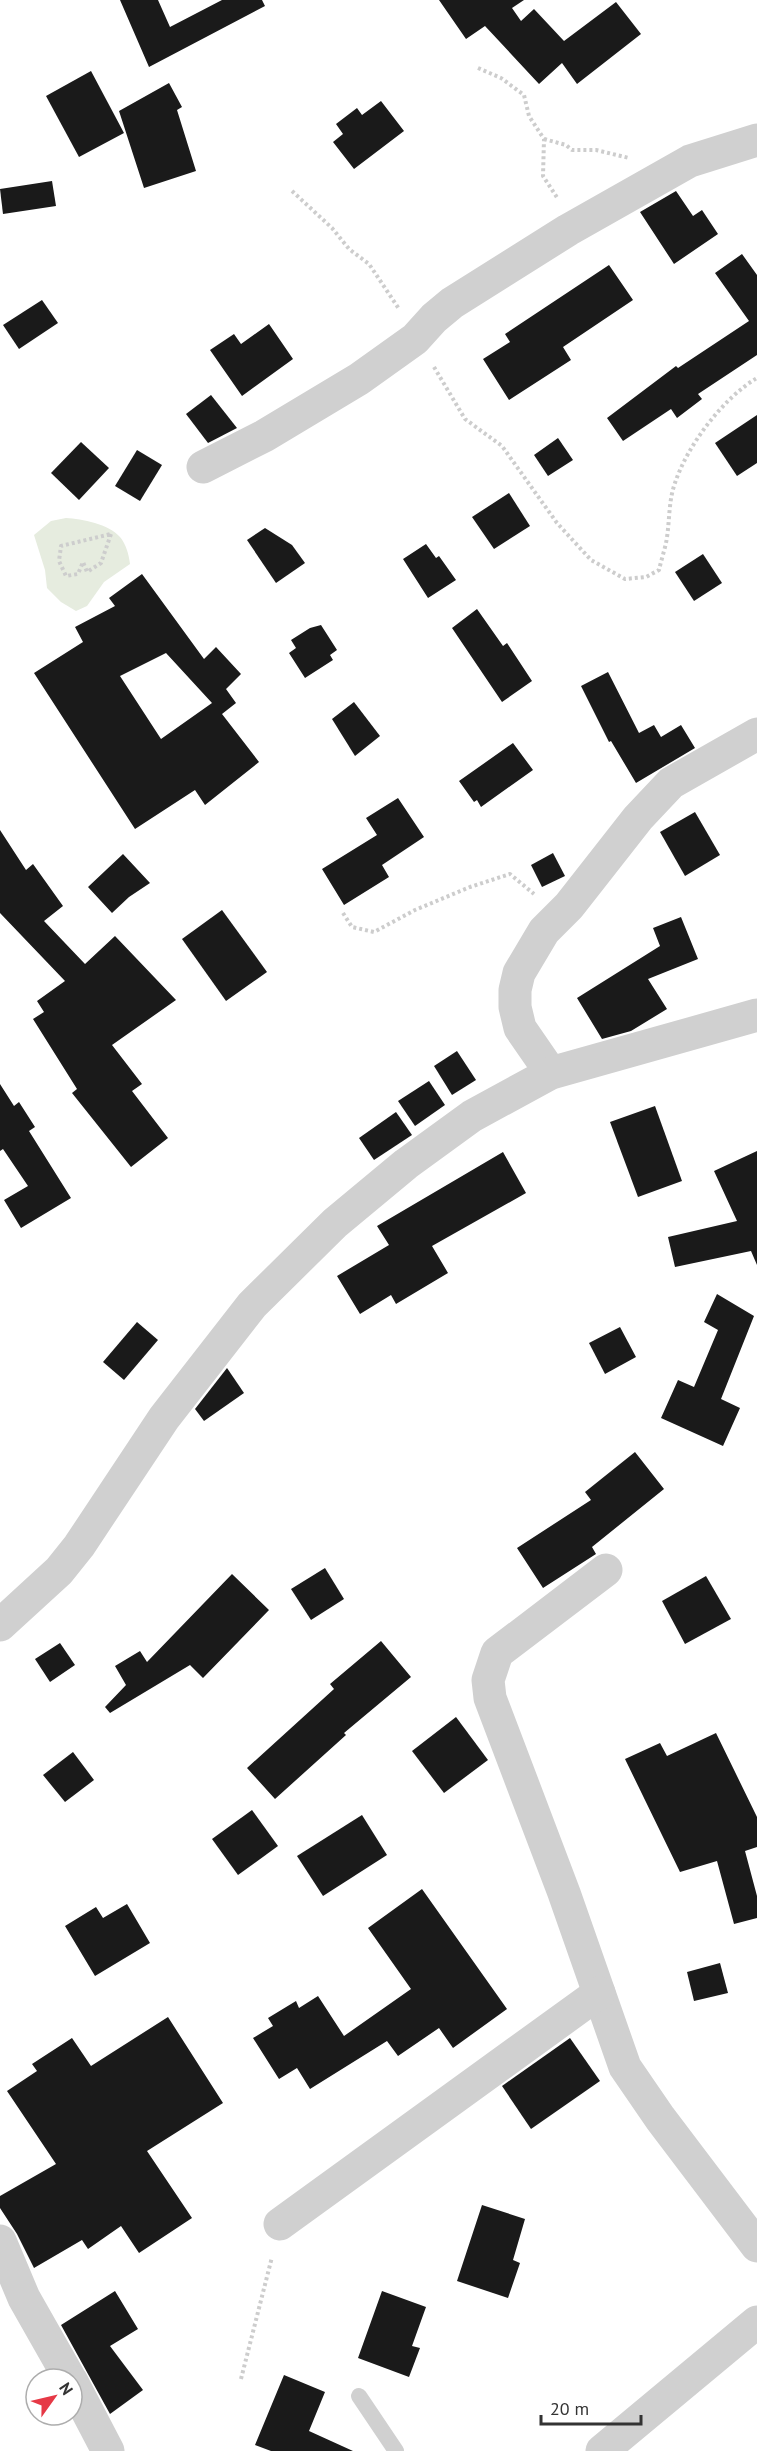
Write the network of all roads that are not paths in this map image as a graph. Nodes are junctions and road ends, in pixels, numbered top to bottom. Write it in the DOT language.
graph roads {
  1 [pos="757,140"];
  2 [pos="203,467"];
  3 [pos="757,734"];
  4 [pos="757,1016"];
  5 [pos="551,1073"];
  6 [pos="606,1570"];
  7 [pos="0,1625"];
  8 [pos="599,1993"];
  9 [pos="280,2224"];
  10 [pos="0,2241"];
  11 [pos="757,2246"];
  12 [pos="757,2322"];
  13 [pos="63,2367"];
  14 [pos="359,2396"];
  15 [pos="84,2406"];
  16 [pos="108,2451"];
  17 [pos="396,2451"];
  18 [pos="602,2451"];
  1 -- 2 [label="street"];
  3 -- 5 [label="street"];
  4 -- 5 [label="street"];
  5 -- 7 [label="street"];
  6 -- 8 [label="street"];
  8 -- 9 [label="street"];
  8 -- 11 [label="street"];
  10 -- 13 [label="street"];
  12 -- 18 [label="street"];
  14 -- 17 [label="lane"];
  15 -- 16 [label="street"];
}
